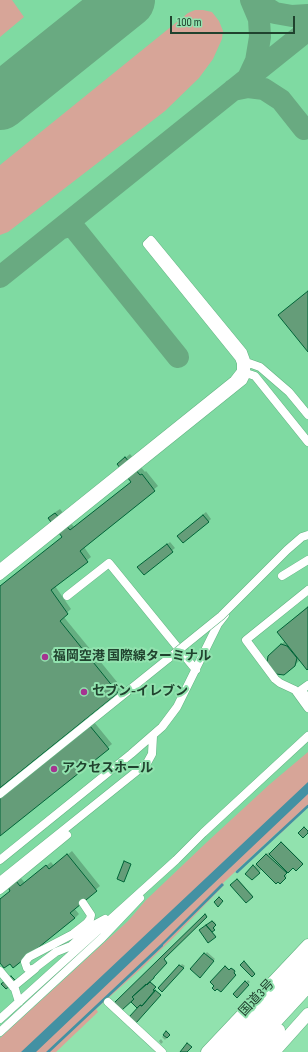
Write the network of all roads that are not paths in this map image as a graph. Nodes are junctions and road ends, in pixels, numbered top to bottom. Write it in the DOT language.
graph roads {
  1 [pos="246,362"];
  2 [pos="246,373"];
  3 [pos="308,415"];
  4 [pos="308,442"];
  5 [pos="308,530"];
  6 [pos="308,534"];
  7 [pos="308,560"];
  8 [pos="0,568"];
  9 [pos="0,576"];
  10 [pos="282,576"];
  11 [pos="308,590"];
  12 [pos="67,596"];
  13 [pos="196,670"];
  14 [pos="308,685"];
  15 [pos="308,699"];
  16 [pos="308,708"];
  17 [pos="153,736"];
  18 [pos="308,736"];
  19 [pos="308,739"];
  20 [pos="299,744"];
  21 [pos="0,794"];
  22 [pos="67,836"];
  23 [pos="0,860"];
  24 [pos="160,874"];
  25 [pos="0,881"];
  26 [pos="0,890"];
  27 [pos="83,903"];
  28 [pos="118,911"];
  29 [pos="308,945"];
  30 [pos="308,953"];
  31 [pos="308,957"];
  32 [pos="35,968"];
  33 [pos="0,971"];
  34 [pos="308,972"];
  35 [pos="13,987"];
  36 [pos="308,987"];
  37 [pos="308,996"];
  38 [pos="19,1002"];
  39 [pos="108,1002"];
  40 [pos="308,1014"];
  41 [pos="0,1019"];
  42 [pos="0,1032"];
  43 [pos="162,1052"];
  44 [pos="207,1052"];
  45 [pos="216,1052"];
  46 [pos="221,1052"];
  47 [pos="234,1052"];
  48 [pos="248,1052"];
  49 [pos="260,1052"];
  50 [pos="274,1052"];
  1 -- 2 [label="street"];
  1 -- 3 [label="street"];
  1 -- 8 [label="street"];
  2 -- 4 [label="street"];
  2 -- 9 [label="street"];
  5 -- 13 [label="street"];
  6 -- 21 [label="street, bridge"];
  7 -- 10 [label="street"];
  11 -- 16 [label="street"];
  12 -- 13 [label="street"];
  13 -- 17 [label="street"];
  14 -- 15 [label="street"];
  17 -- 23 [label="street"];
  17 -- 25 [label="street"];
  18 -- 20 [label="street"];
  19 -- 20 [label="street"];
  20 -- 24 [label="street"];
  22 -- 26 [label="street"];
  24 -- 28 [label="street"];
  24 -- 42 [label="street"];
  27 -- 32 [label="street"];
  28 -- 32 [label="street"];
  28 -- 38 [label="street"];
  29 -- 44 [label="highway, 国道3号"];
  30 -- 45 [label="highway"];
  31 -- 46 [label="highway"];
  32 -- 35 [label="street"];
  33 -- 35 [label="street"];
  34 -- 47 [label="highway"];
  35 -- 38 [label="street"];
  36 -- 48 [label="highway"];
  37 -- 49 [label="highway"];
  38 -- 41 [label="street"];
  39 -- 43 [label="street"];
  40 -- 50 [label="highway"];
}
